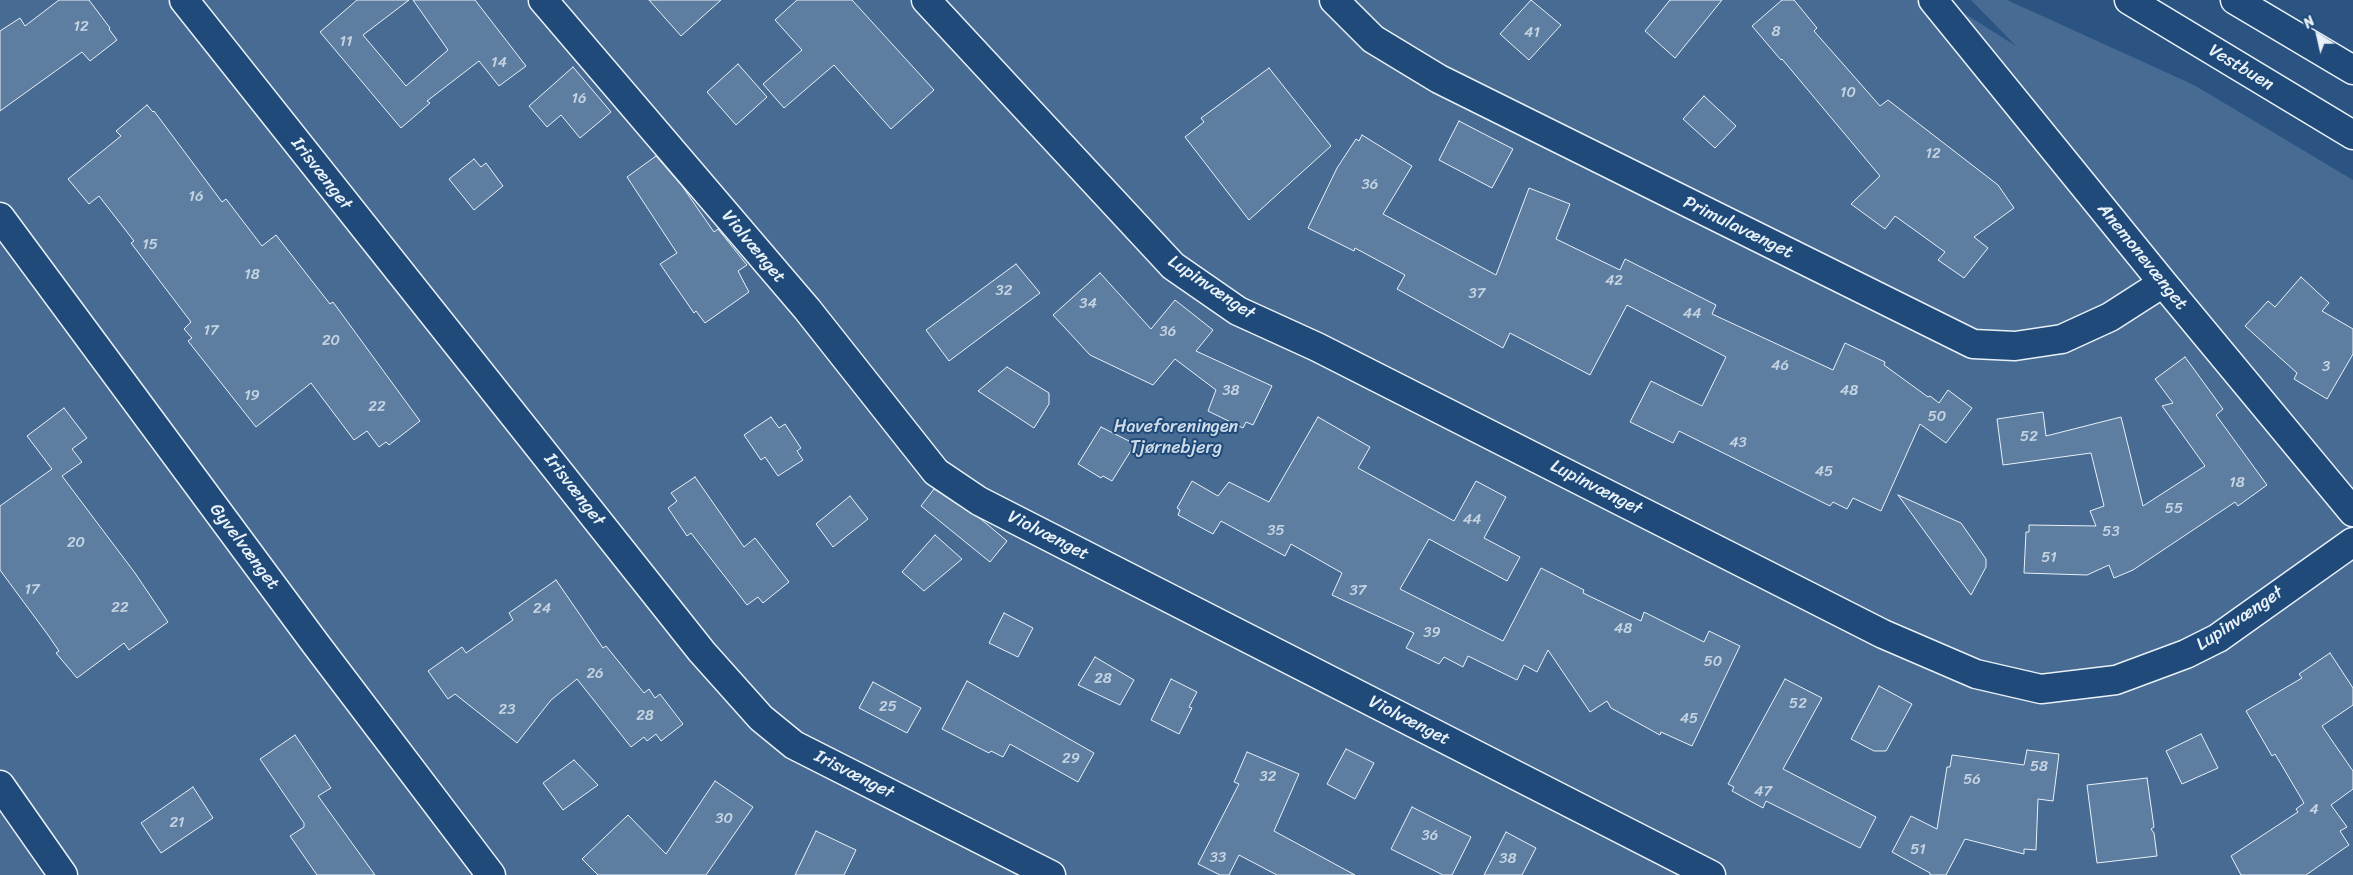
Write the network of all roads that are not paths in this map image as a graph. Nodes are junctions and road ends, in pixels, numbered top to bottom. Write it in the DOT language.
graph roads {
  1 [pos="184,0"];
  2 [pos="543,0"];
  3 [pos="926,0"];
  4 [pos="1334,0"];
  5 [pos="1933,0"];
  6 [pos="2129,0"];
  7 [pos="2235,0"];
  8 [pos="2353,70"];
  9 [pos="2353,135"];
  10 [pos="0,217"];
  11 [pos="2163,283"];
  12 [pos="2353,512"];
  13 [pos="2353,542"];
  14 [pos="0,785"];
  15 [pos="63,875"];
  16 [pos="491,875"];
  17 [pos="1051,875"];
  18 [pos="1711,875"];
  1 -- 17 [label="street, Irisvænget"];
  2 -- 18 [label="street, Violvænget"];
  3 -- 13 [label="street, Lupinvænget"];
  4 -- 11 [label="street, Primulavænget"];
  5 -- 11 [label="street, Anemonevænget"];
  6 -- 9 [label="street, Vestbuen"];
  7 -- 8 [label="street"];
  10 -- 16 [label="street, Gyvelvænget"];
  11 -- 12 [label="street, Anemonevænget"];
  14 -- 15 [label="street"];
}
